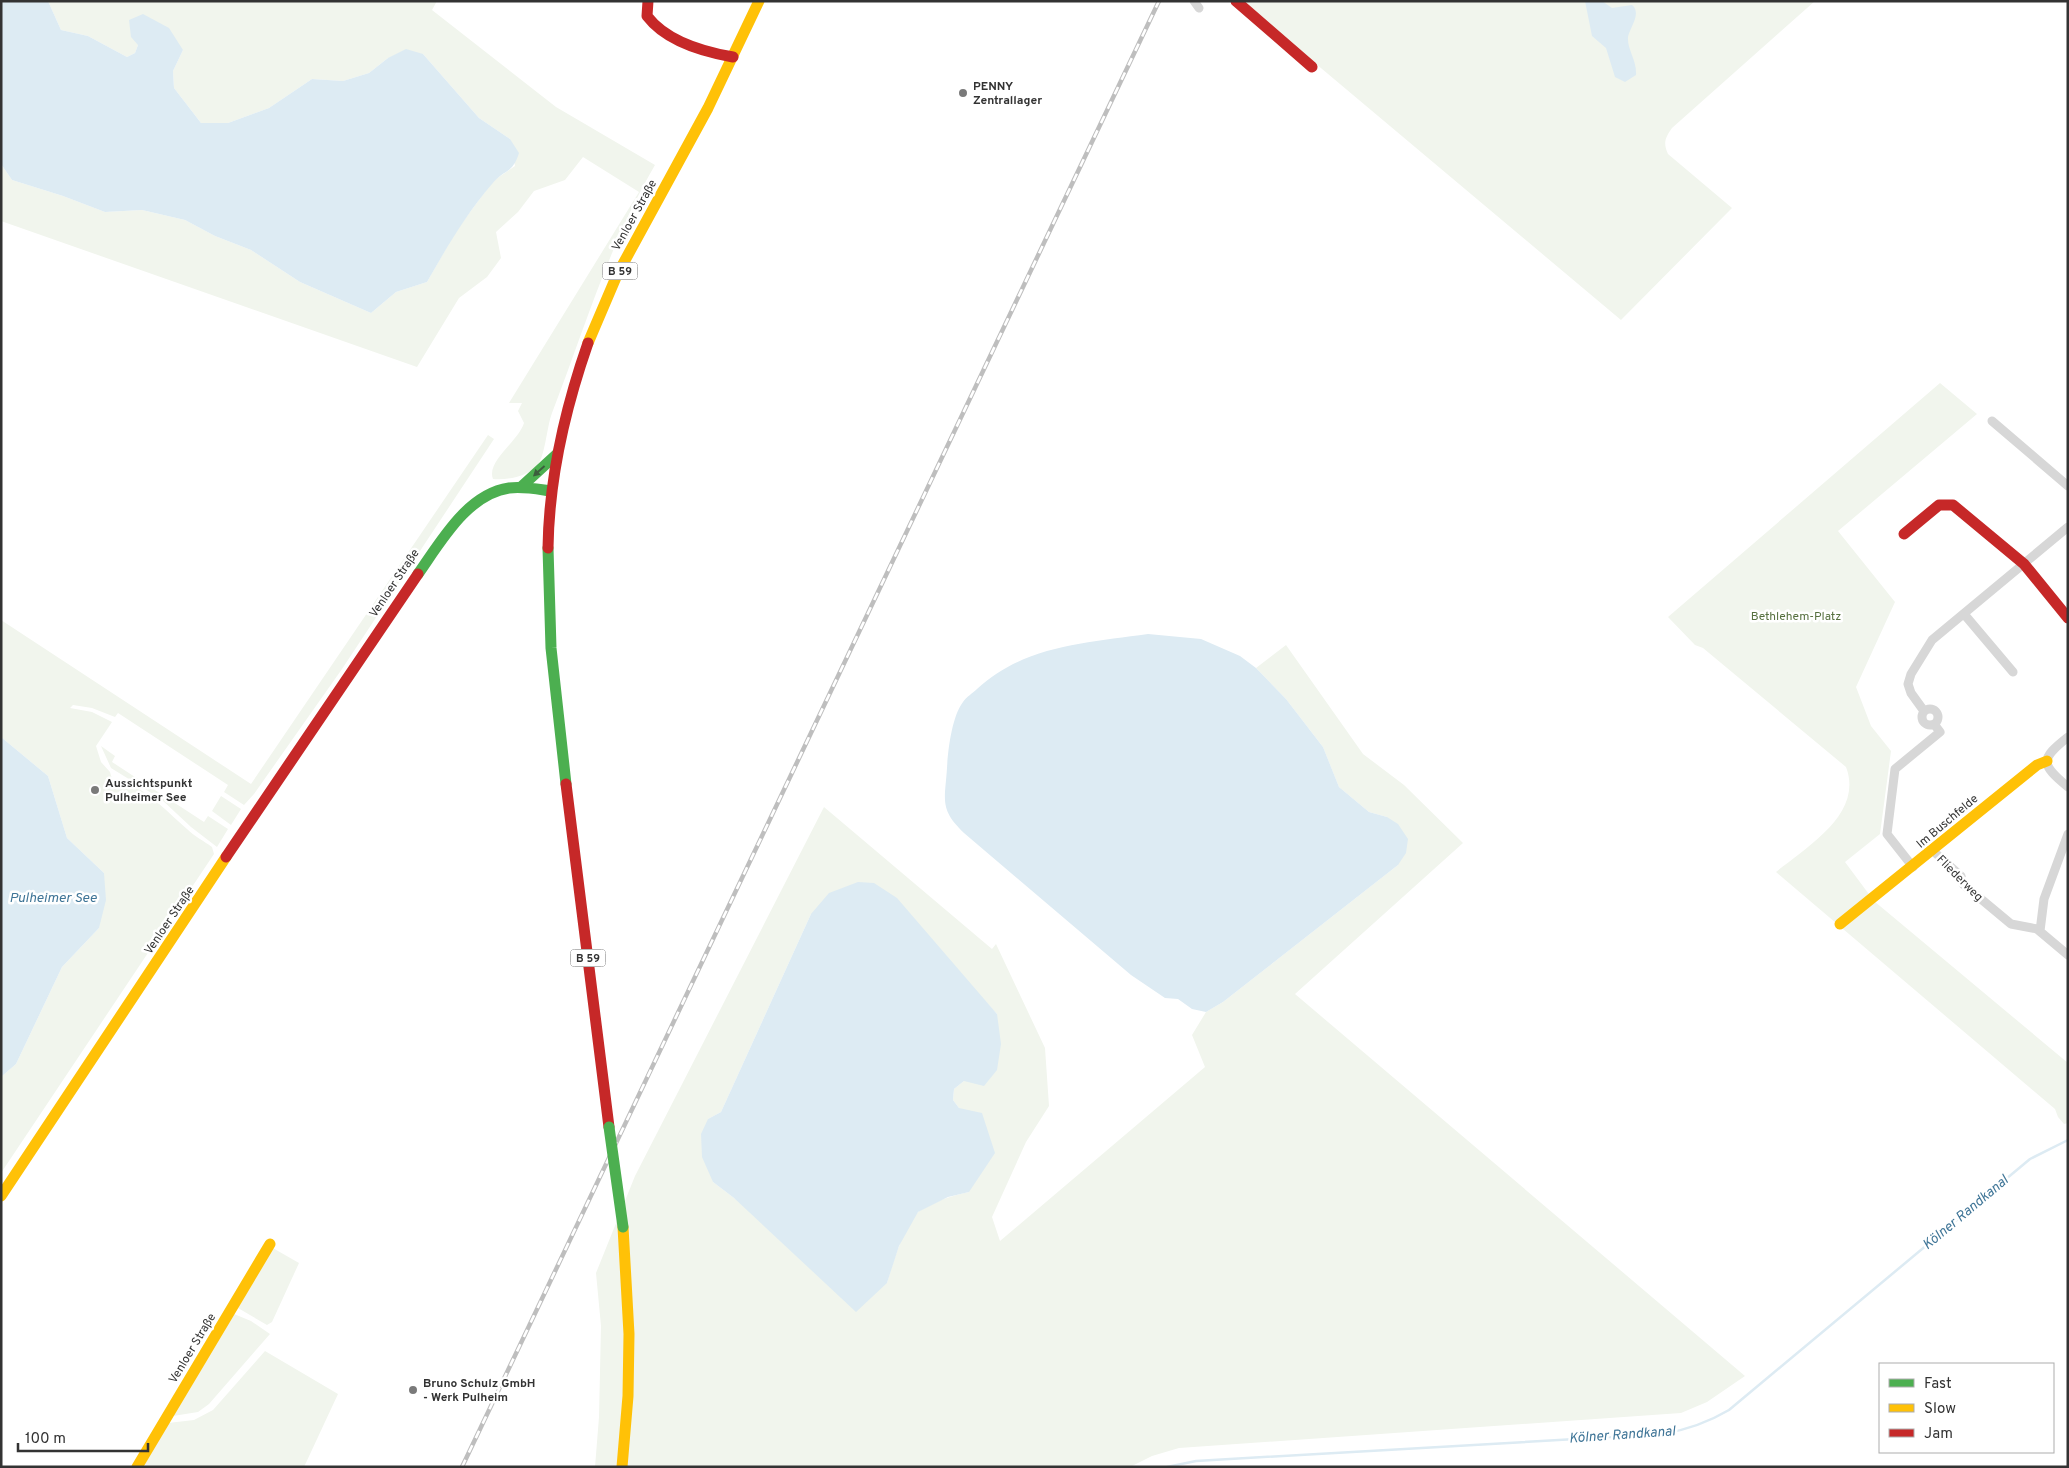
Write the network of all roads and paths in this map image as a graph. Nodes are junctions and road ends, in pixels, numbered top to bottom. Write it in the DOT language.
graph roads {
  1 [pos="648,1"];
  2 [pos="759,1"];
  3 [pos="1236,1"];
  4 [pos="733,57"];
  5 [pos="1312,67"];
  6 [pos="1992,421"];
  7 [pos="557,454"];
  8 [pos="2068,486"];
  9 [pos="521,487"];
  10 [pos="551,491"];
  11 [pos="2068,527"];
  12 [pos="1904,534"];
  13 [pos="2024,564"];
  14 [pos="1964,614"];
  15 [pos="2068,618"];
  16 [pos="2013,672"];
  17 [pos="2068,737"];
  18 [pos="2047,761"];
  19 [pos="2068,787"];
  20 [pos="2068,834"];
  21 [pos="1932,850"];
  22 [pos="1913,867"];
  23 [pos="1840,924"];
  24 [pos="2040,932"];
  25 [pos="2068,955"];
  26 [pos="1,1196"];
  27 [pos="270,1244"];
  28 [pos="138,1467"];
  29 [pos="622,1467"];
  1 -- 4 [label="main road"];
  2 -- 4 [label="main road, Venloer Straße / B 59"];
  3 -- 5 [label="main road"];
  4 -- 7 [label="main road, Venloer Straße / B 59"];
  6 -- 8 [label="street"];
  7 -- 9 [label="main road, one-way"];
  7 -- 10 [label="main road, Venloer Straße / B 59"];
  9 -- 10 [label="main road, Venloer Straße"];
  9 -- 26 [label="main road, Venloer Straße"];
  10 -- 29 [label="main road, B 59, bridge"];
  11 -- 13 [label="street"];
  12 -- 13 [label="main road"];
  13 -- 14 [label="street"];
  13 -- 15 [label="main road"];
  14 -- 16 [label="street"];
  14 -- 22 [label="street"];
  17 -- 18 [label="street, Im Buschfelde"];
  18 -- 19 [label="street"];
  18 -- 21 [label="main road, Im Buschfelde"];
  20 -- 24 [label="street"];
  21 -- 22 [label="main road, Im Buschfelde"];
  21 -- 24 [label="street, Fliederweg"];
  22 -- 23 [label="main road, Im Buschfelde"];
  24 -- 25 [label="street, Fliederweg"];
  27 -- 28 [label="main road, Venloer Straße"];
}
